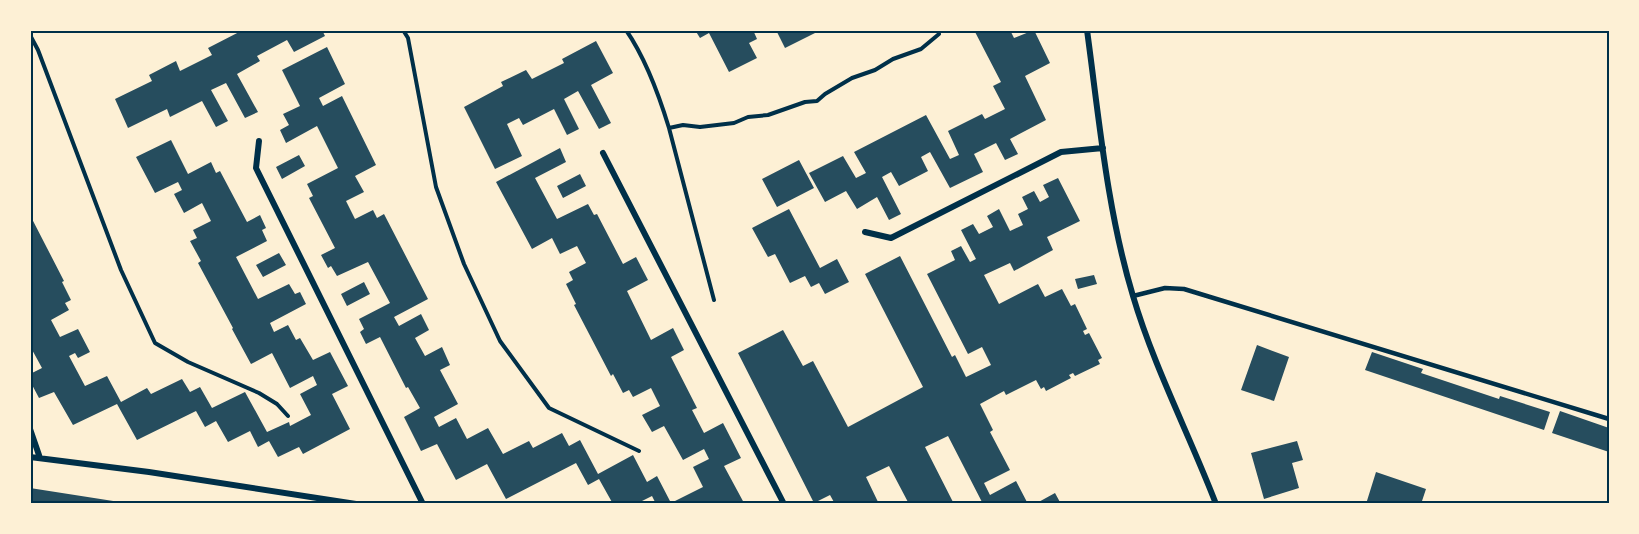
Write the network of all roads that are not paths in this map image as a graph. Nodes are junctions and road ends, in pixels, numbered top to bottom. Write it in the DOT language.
graph roads {
  1 [pos="1087,30"];
  2 [pos="259,141"];
  3 [pos="1103,147"];
  4 [pos="603,153"];
  5 [pos="865,232"];
  6 [pos="1133,296"];
  7 [pos="1609,419"];
  8 [pos="30,429"];
  9 [pos="30,457"];
  10 [pos="40,458"];
  11 [pos="356,504"];
  12 [pos="423,504"];
  13 [pos="784,504"];
  14 [pos="1216,504"];
  1 -- 3 [label="street"];
  2 -- 12 [label="street"];
  3 -- 5 [label="street"];
  3 -- 6 [label="street"];
  4 -- 13 [label="street"];
  6 -- 7 [label="lane"];
  6 -- 14 [label="street"];
  8 -- 10 [label="street"];
  9 -- 10 [label="street"];
  10 -- 11 [label="street"];
}
